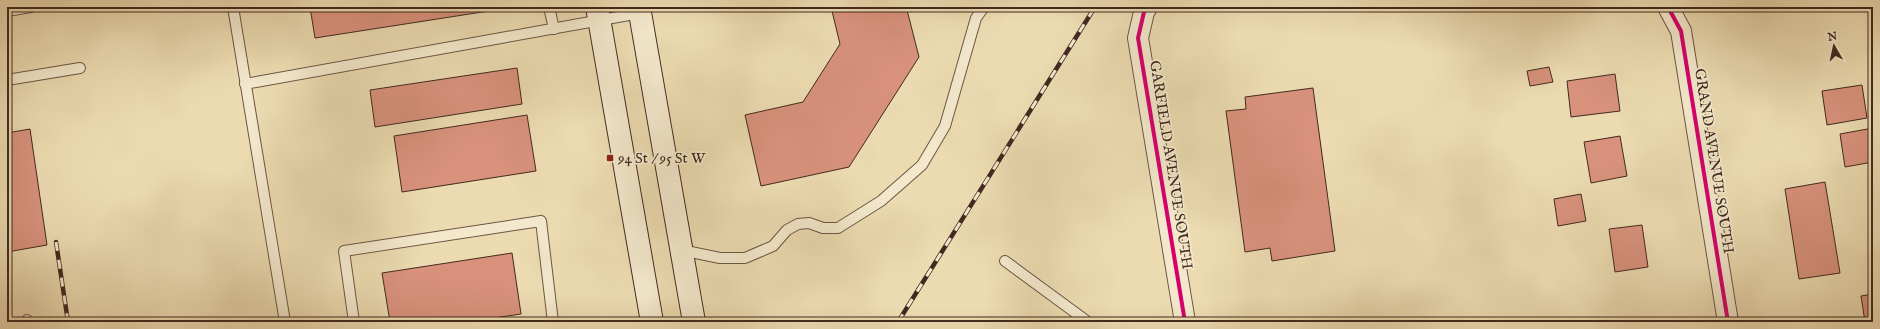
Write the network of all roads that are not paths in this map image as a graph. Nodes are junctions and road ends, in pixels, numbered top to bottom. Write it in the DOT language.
graph roads {
  1 [pos="31,7"];
  2 [pos="233,7"];
  3 [pos="549,7"];
  4 [pos="984,7"];
  5 [pos="1668,7"];
  6 [pos="640,10"];
  7 [pos="1145,10"];
  8 [pos="7,11"];
  9 [pos="598,14"];
  10 [pos="554,29"];
  11 [pos="80,68"];
  12 [pos="7,80"];
  13 [pos="245,84"];
  14 [pos="681,250"];
  15 [pos="1005,261"];
  16 [pos="285,322"];
  17 [pos="354,322"];
  18 [pos="552,322"];
  19 [pos="652,322"];
  20 [pos="694,322"];
  21 [pos="1088,322"];
  22 [pos="1185,322"];
  23 [pos="1728,322"];
  1 -- 8 [label="lane"];
  2 -- 13 [label="lane"];
  3 -- 10 [label="lane"];
  4 -- 14 [label="lane"];
  5 -- 23 [label="street, GRAND AVENUE SOUTH"];
  6 -- 9 [label="lane"];
  6 -- 14 [label="main road"];
  7 -- 22 [label="street, GARFIELD AVENUE SOUTH"];
  9 -- 10 [label="lane"];
  9 -- 19 [label="main road"];
  10 -- 13 [label="lane"];
  11 -- 12 [label="lane"];
  13 -- 16 [label="lane"];
  14 -- 20 [label="main road"];
  15 -- 21 [label="lane"];
  17 -- 18 [label="lane"];
}
